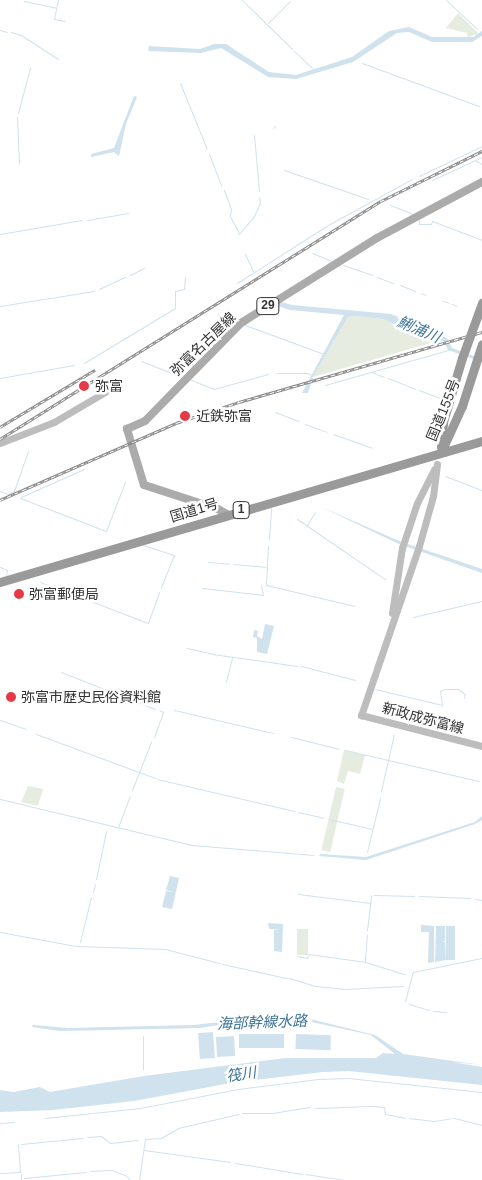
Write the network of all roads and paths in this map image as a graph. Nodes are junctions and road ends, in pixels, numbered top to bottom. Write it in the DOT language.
graph roads {
  1 [pos="482,182"];
  2 [pos="482,303"];
  3 [pos="482,344"];
  4 [pos="110,389"];
  5 [pos="482,441"];
  6 [pos="0,443"];
  7 [pos="441,452"];
  8 [pos="437,464"];
  9 [pos="226,514"];
  10 [pos="0,582"];
  11 [pos="391,625"];
  12 [pos="482,746"];
  1 -- 9 [label="main road, 弥富名古屋線 / 29"];
  2 -- 7 [label="highway, 国道155号, bridge"];
  3 -- 7 [label="highway, 国道155号"];
  4 -- 6 [label="main road"];
  5 -- 7 [label="highway, 国道1号 / 1"];
  7 -- 8 [label="main road, 新政成弥富線"];
  7 -- 9 [label="highway, 国道1号 / 1"];
  8 -- 11 [label="main road, 新政成弥富線"];
  8 -- 11 [label="main road, 新政成弥富線"];
  9 -- 10 [label="highway, 国道1号 / 1"];
  11 -- 12 [label="main road, 新政成弥富線"];
}
